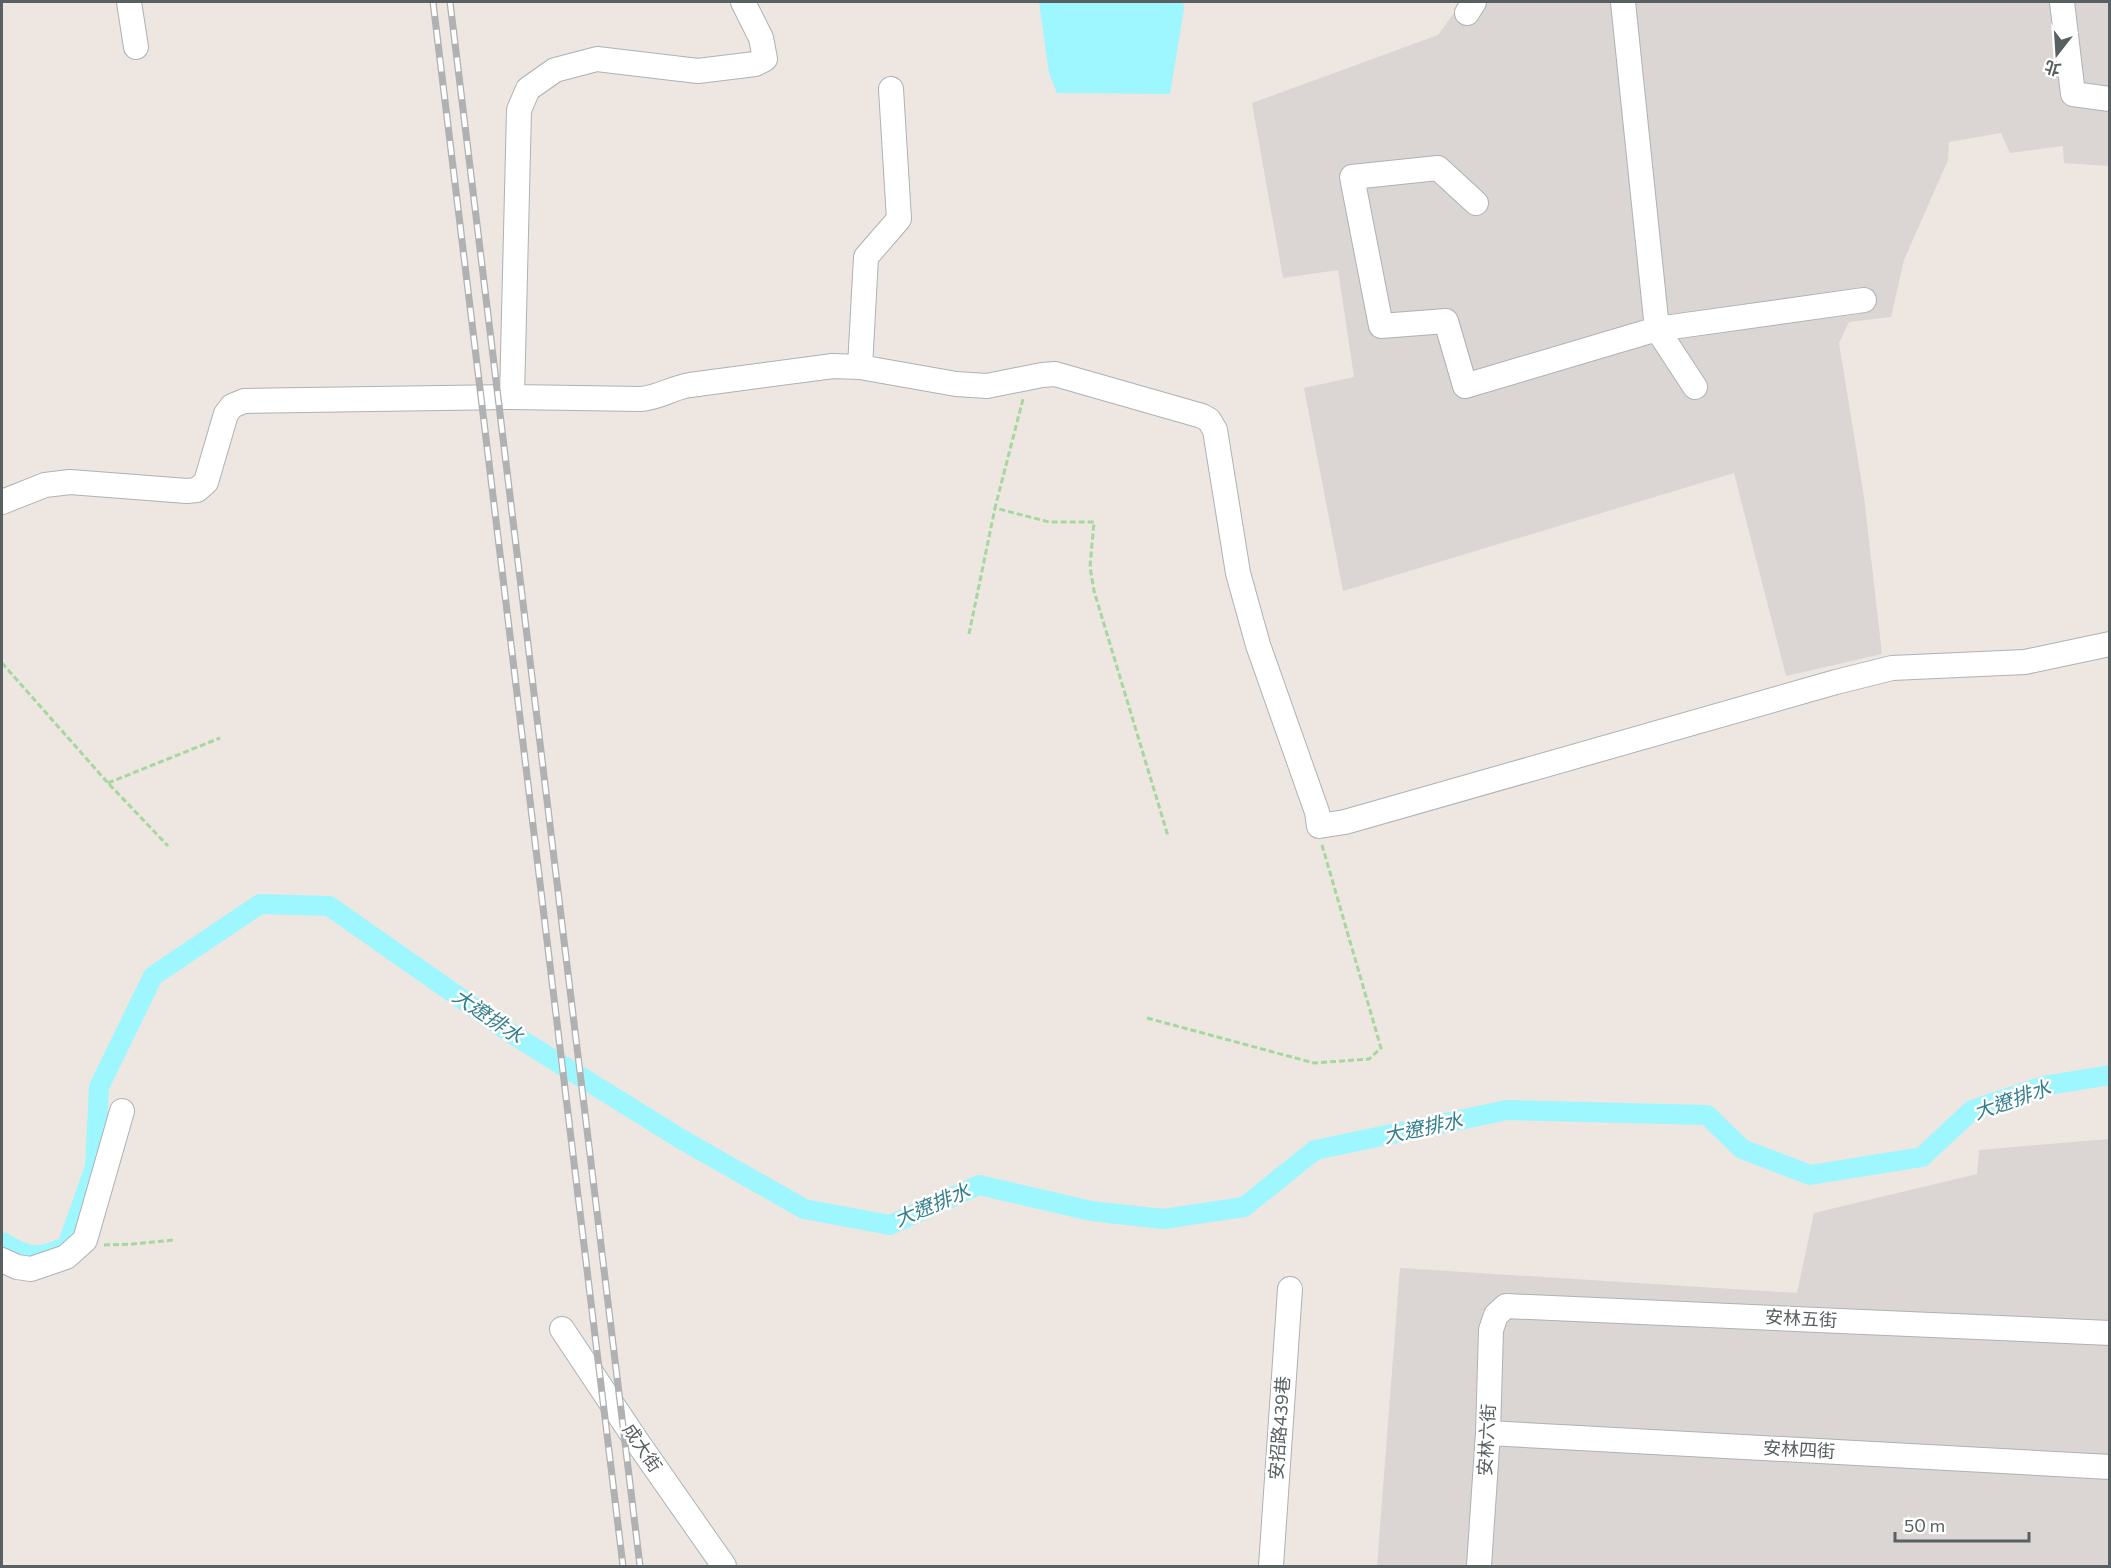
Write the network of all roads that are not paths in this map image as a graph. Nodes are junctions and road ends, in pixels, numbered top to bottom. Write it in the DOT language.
graph roads {
  1 [pos="129,2"];
  2 [pos="743,2"];
  3 [pos="1623,2"];
  4 [pos="2062,2"];
  5 [pos="136,46"];
  6 [pos="891,88"];
  7 [pos="2109,99"];
  8 [pos="1476,204"];
  9 [pos="1864,300"];
  10 [pos="1657,329"];
  11 [pos="860,367"];
  12 [pos="1695,387"];
  13 [pos="512,397"];
  14 [pos="2,502"];
  15 [pos="2109,644"];
  16 [pos="122,1111"];
  17 [pos="2,1260"];
  18 [pos="1290,1289"];
  19 [pos="1496,1315"];
  20 [pos="562,1329"];
  21 [pos="2109,1333"];
  22 [pos="1488,1433"];
  23 [pos="2109,1467"];
  24 [pos="724,1566"];
  25 [pos="1271,1566"];
  26 [pos="1479,1566"];
  1 -- 5 [label="street"];
  2 -- 13 [label="street"];
  3 -- 10 [label="street"];
  4 -- 7 [label="street"];
  6 -- 11 [label="street"];
  8 -- 10 [label="street"];
  9 -- 10 [label="street"];
  10 -- 12 [label="street"];
  11 -- 13 [label="street"];
  11 -- 15 [label="street"];
  13 -- 14 [label="street"];
  16 -- 17 [label="street"];
  18 -- 25 [label="street, 安招路439巷"];
  19 -- 21 [label="street, 安林五街"];
  19 -- 22 [label="street, 安林六街"];
  20 -- 24 [label="street, 成大街"];
  22 -- 23 [label="street, 安林四街"];
  22 -- 26 [label="street, 安林六街"];
}
